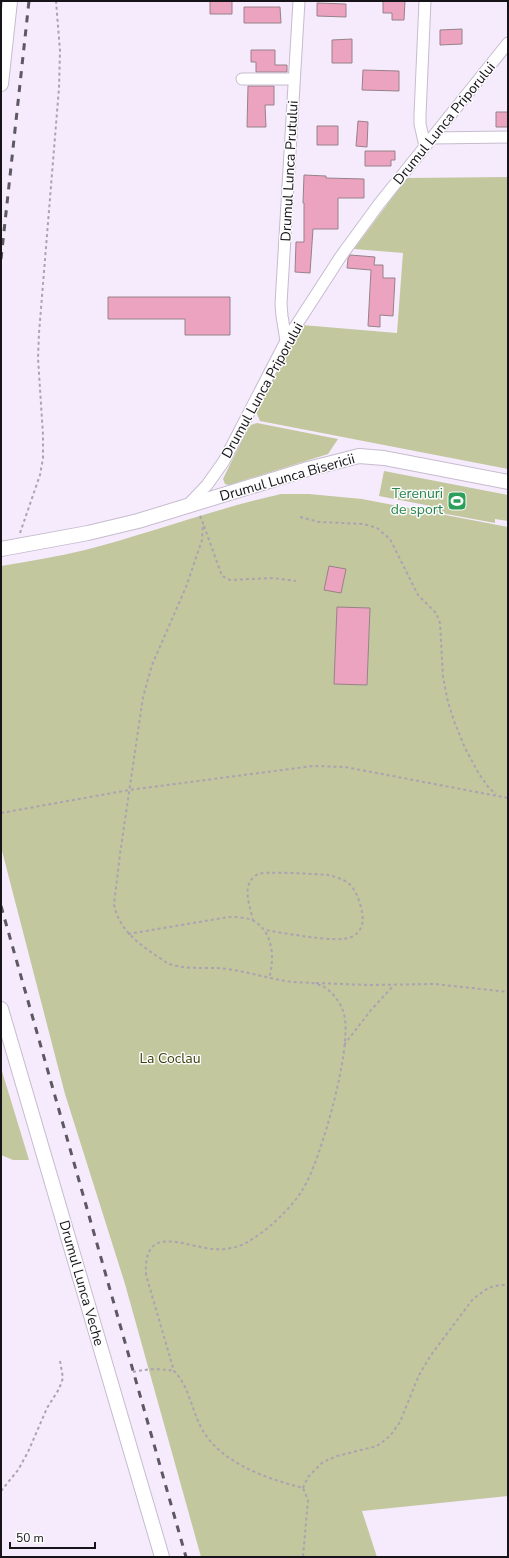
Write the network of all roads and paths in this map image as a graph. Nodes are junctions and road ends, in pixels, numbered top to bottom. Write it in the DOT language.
graph roads {
  1 [pos="10,1"];
  2 [pos="56,1"];
  3 [pos="299,1"];
  4 [pos="425,1"];
  5 [pos="507,45"];
  6 [pos="242,79"];
  7 [pos="294,79"];
  8 [pos="1,84"];
  9 [pos="508,137"];
  10 [pos="429,142"];
  11 [pos="286,341"];
  12 [pos="508,482"];
  13 [pos="185,507"];
  14 [pos="300,517"];
  15 [pos="203,523"];
  16 [pos="16,546"];
  17 [pos="1,549"];
  18 [pos="296,582"];
  19 [pos="129,790"];
  20 [pos="497,795"];
  21 [pos="508,798"];
  22 [pos="1,813"];
  23 [pos="253,921"];
  24 [pos="264,930"];
  25 [pos="128,934"];
  26 [pos="269,978"];
  27 [pos="313,983"];
  28 [pos="395,985"];
  29 [pos="508,992"];
  30 [pos="1,1009"];
  31 [pos="344,1045"];
  32 [pos="508,1285"];
  33 [pos="60,1361"];
  34 [pos="174,1371"];
  35 [pos="133,1372"];
  36 [pos="303,1488"];
  37 [pos="1,1491"];
  38 [pos="162,1557"];
  39 [pos="302,1557"];
  1 -- 8 [label="street"];
  2 -- 16 [label="path"];
  3 -- 7 [label="street, Drumul Lunca Prutului"];
  4 -- 10 [label="street"];
  5 -- 10 [label="street, Drumul Lunca Priporului"];
  6 -- 7 [label="street"];
  7 -- 11 [label="street, Drumul Lunca Prutului"];
  9 -- 10 [label="street"];
  10 -- 11 [label="street, Drumul Lunca Priporului"];
  11 -- 13 [label="street, Drumul Lunca Priporului"];
  12 -- 13 [label="street, Drumul Lunca Bisericii"];
  13 -- 15 [label="path"];
  13 -- 16 [label="street, Drumul Lunca Priporului"];
  14 -- 20 [label="path"];
  15 -- 18 [label="path"];
  15 -- 19 [label="path"];
  16 -- 17 [label="street, Drumul Lunca Priporului"];
  19 -- 20 [label="path"];
  19 -- 22 [label="path"];
  19 -- 25 [label="path"];
  20 -- 21 [label="path"];
  23 -- 24 [label="path"];
  23 -- 24 [label="path"];
  23 -- 25 [label="path"];
  24 -- 26 [label="path"];
  25 -- 26 [label="path"];
  26 -- 27 [label="path"];
  27 -- 28 [label="path"];
  27 -- 31 [label="path"];
  28 -- 29 [label="path"];
  28 -- 31 [label="path"];
  30 -- 38 [label="street, Drumul Lunca Veche"];
  31 -- 34 [label="path"];
  32 -- 36 [label="path"];
  33 -- 37 [label="path"];
  34 -- 35 [label="path"];
  34 -- 36 [label="path"];
  36 -- 39 [label="path"];
}
